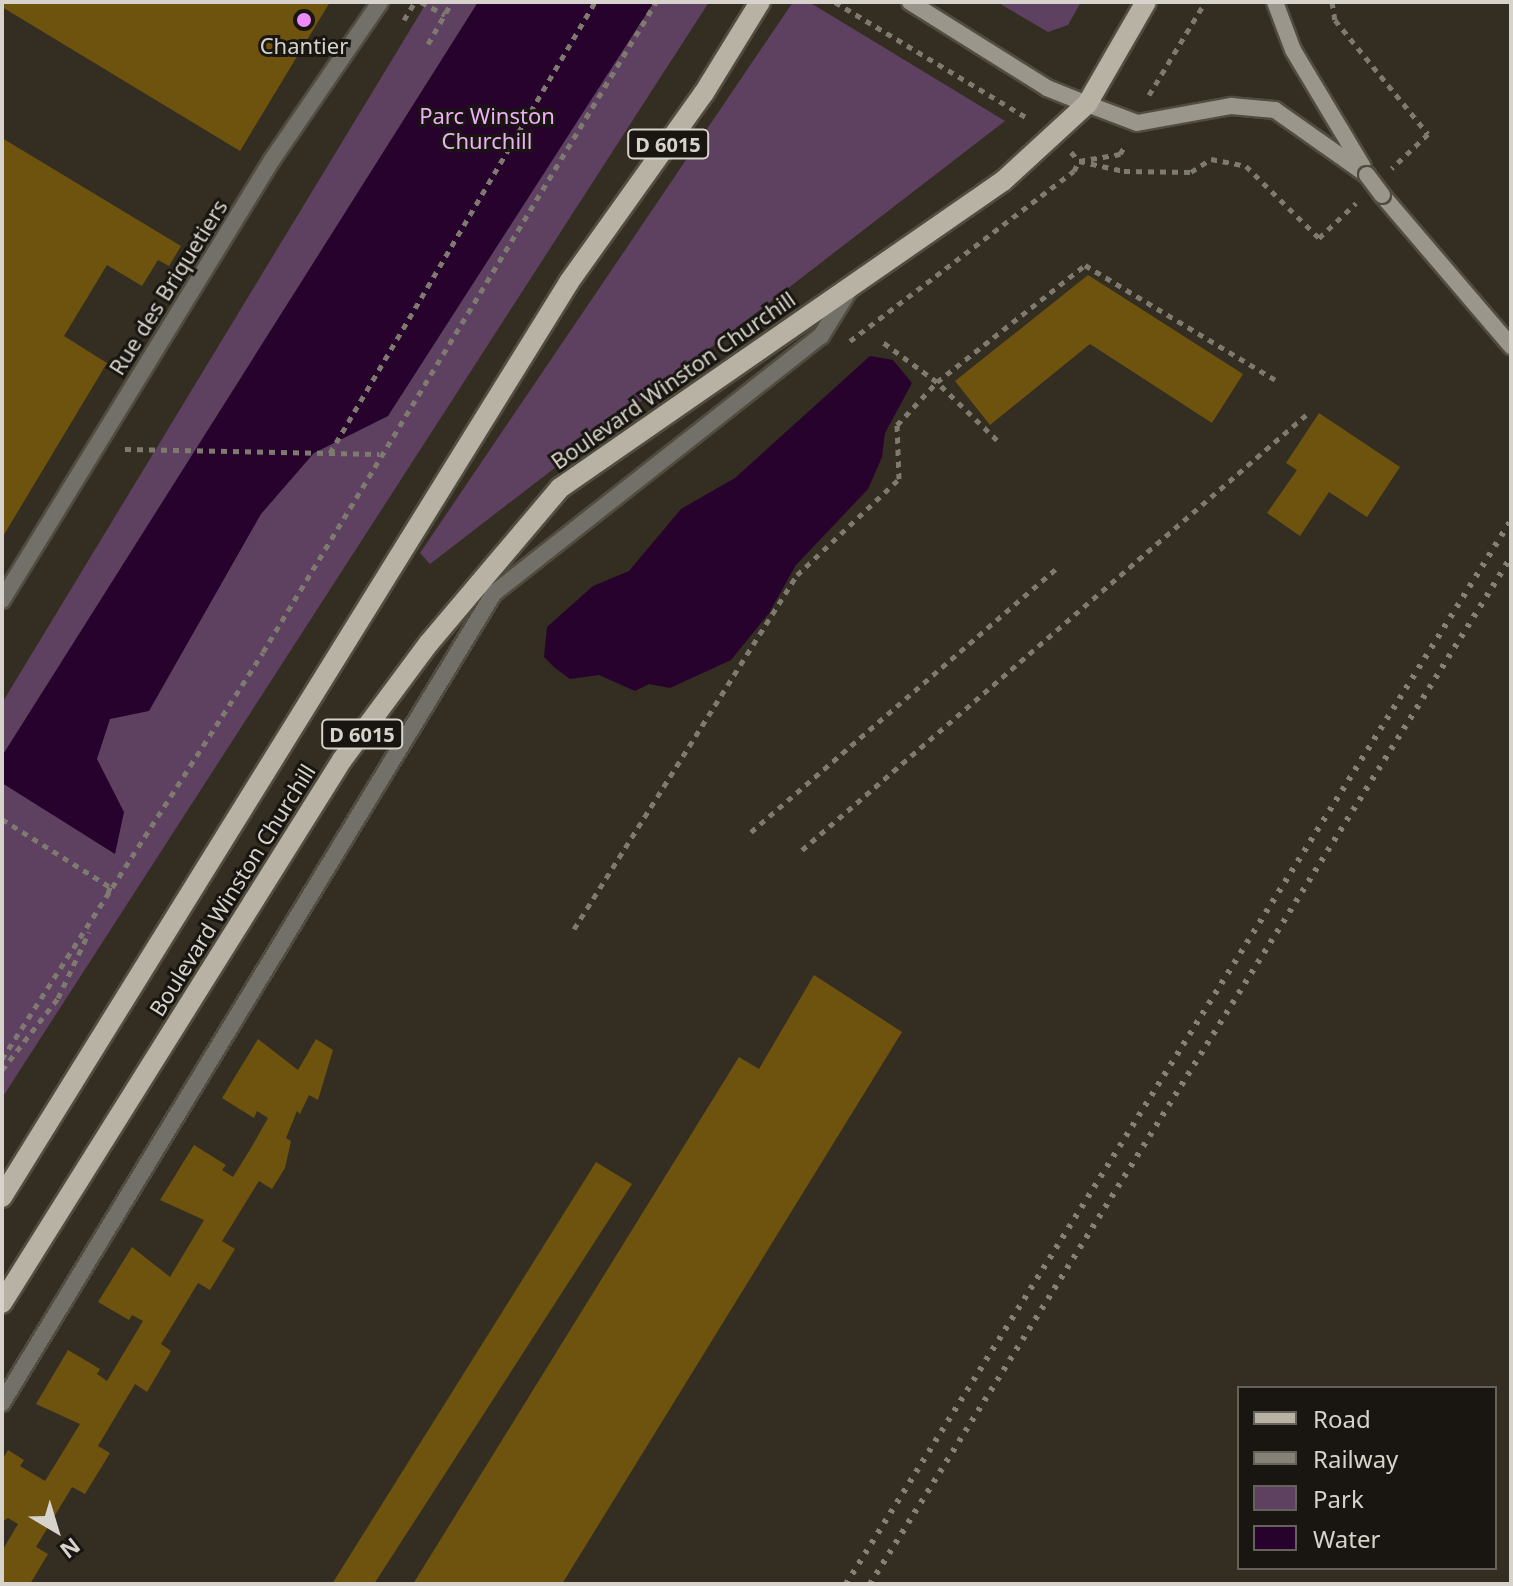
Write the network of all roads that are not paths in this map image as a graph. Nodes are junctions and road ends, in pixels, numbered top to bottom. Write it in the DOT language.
graph roads {
  1 [pos="380,2"];
  2 [pos="760,2"];
  3 [pos="910,2"];
  4 [pos="1146,2"];
  5 [pos="1275,2"];
  6 [pos="1087,104"];
  7 [pos="1367,175"];
  8 [pos="853,284"];
  9 [pos="1511,346"];
  10 [pos="2,600"];
  11 [pos="2,1197"];
  12 [pos="2,1303"];
  13 [pos="2,1403"];
  1 -- 10 [label="street, Rue des Briquetiers"];
  2 -- 11 [label="main road, Boulevard Winston Churchill / D 6015"];
  3 -- 6 [label="street"];
  4 -- 6 [label="main road, Boulevard Winston Churchill / D 6015"];
  5 -- 7 [label="street"];
  6 -- 7 [label="street"];
  6 -- 8 [label="main road, Boulevard Winston Churchill / D 6015"];
  7 -- 9 [label="street, bridge"];
  8 -- 12 [label="main road, Boulevard Winston Churchill / D 6015"];
  8 -- 13 [label="street"];
}
